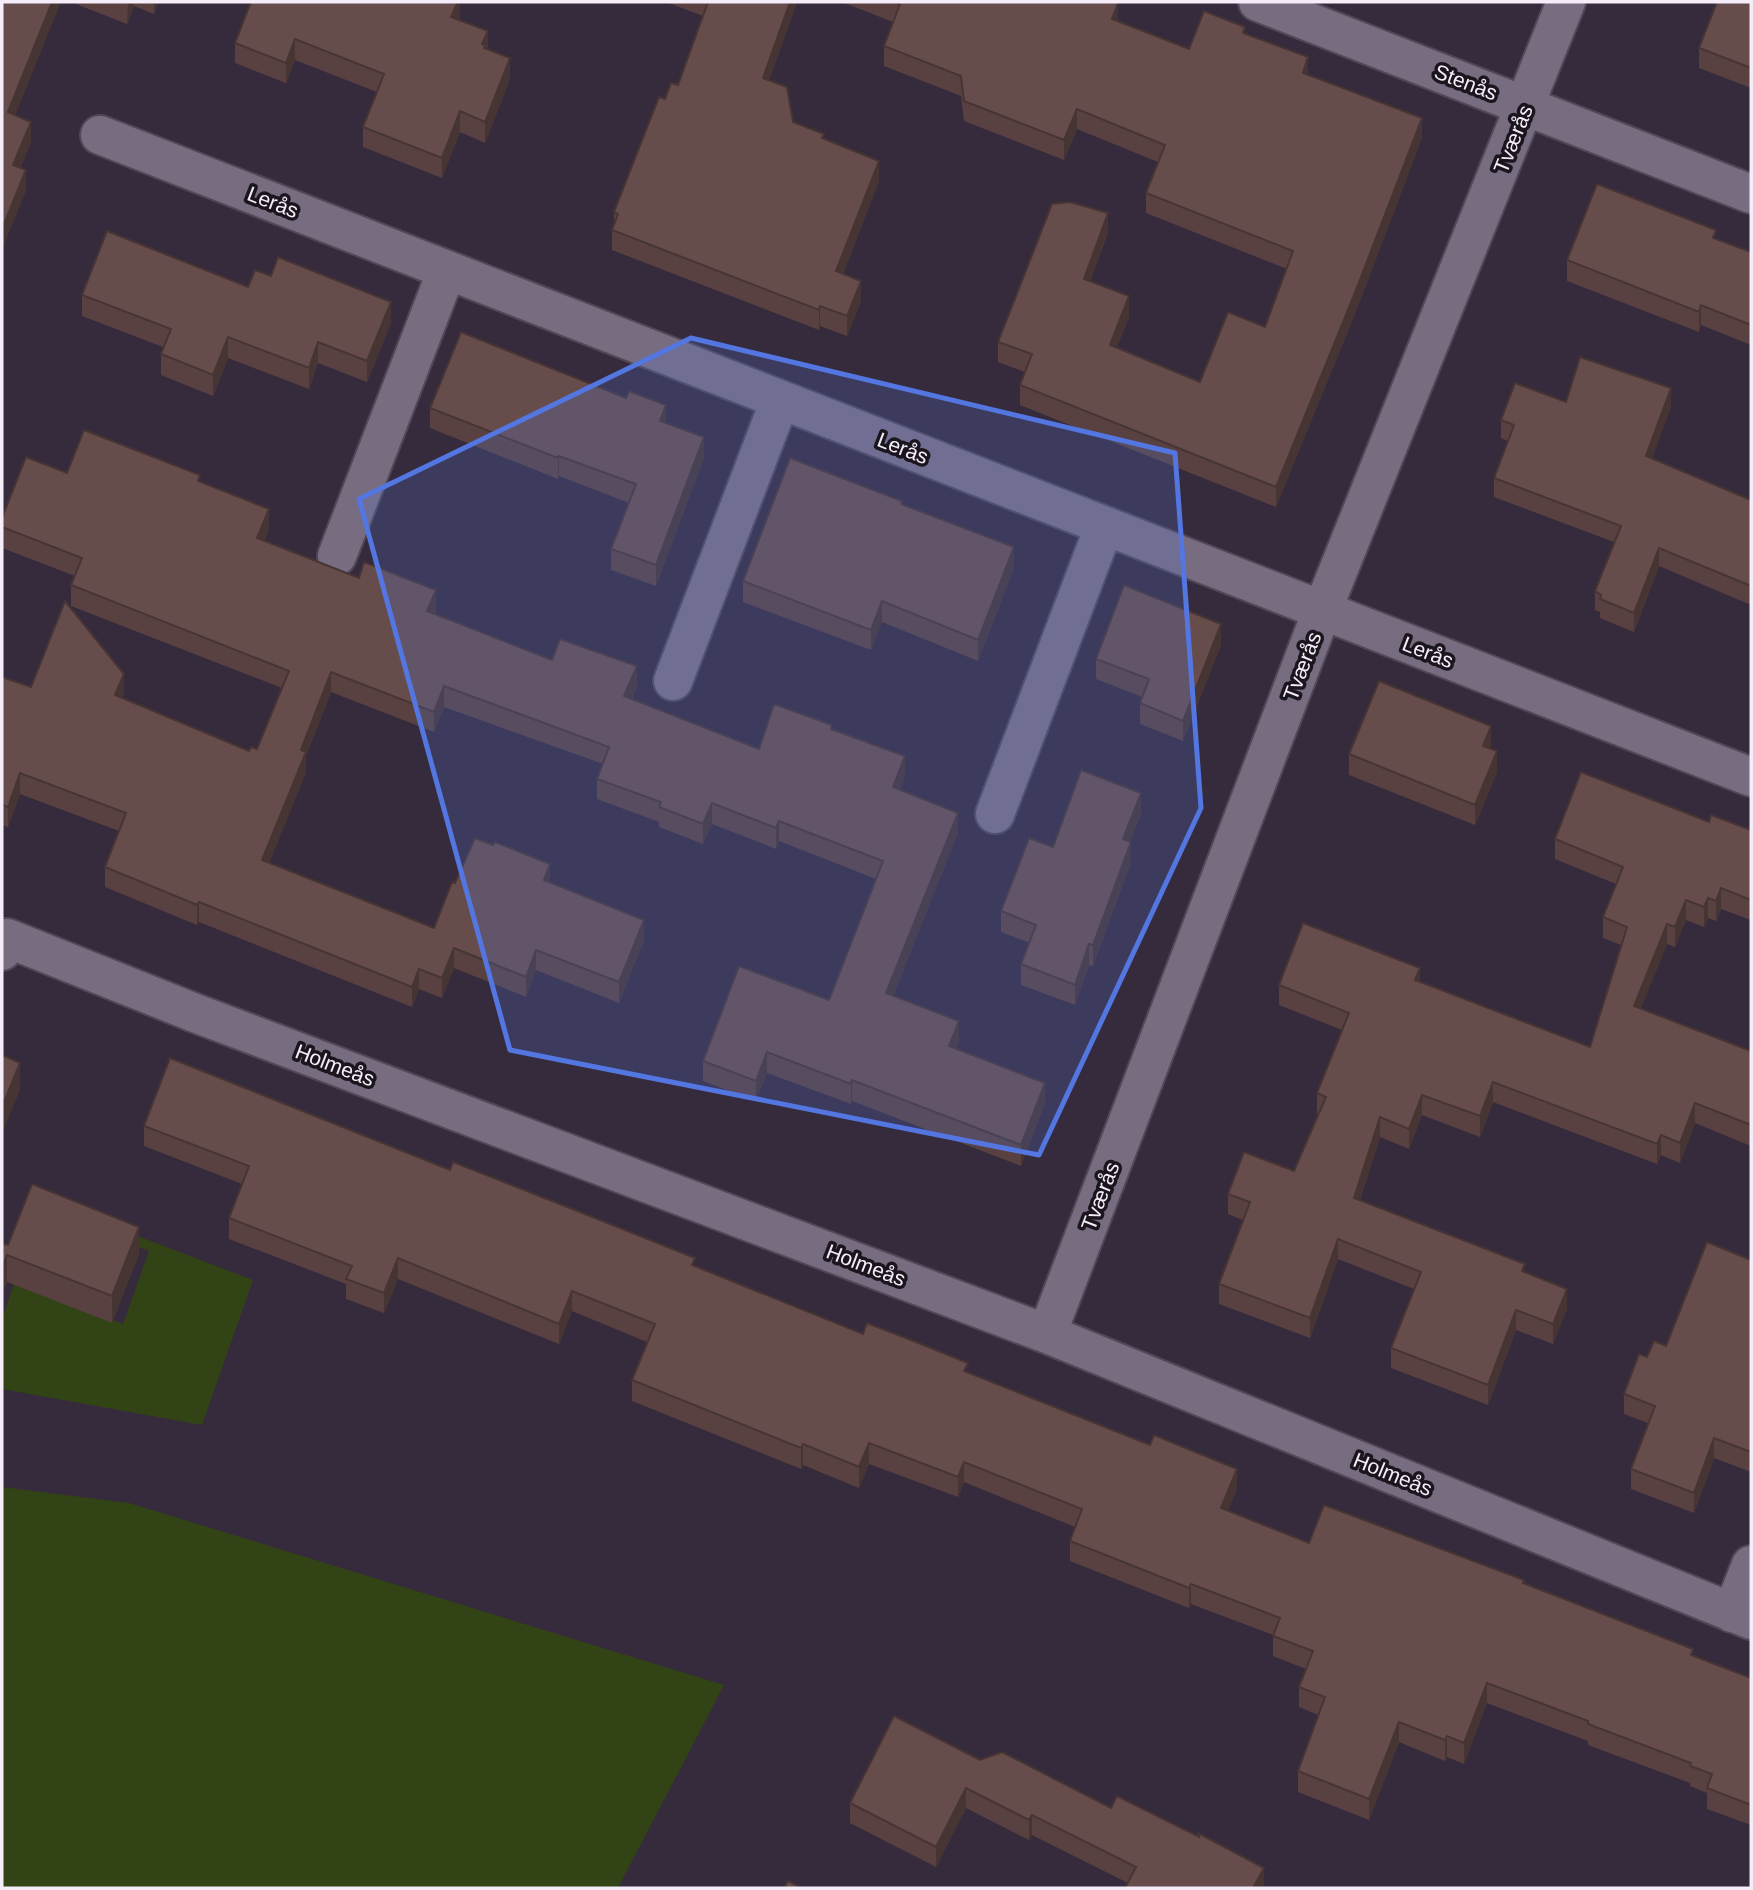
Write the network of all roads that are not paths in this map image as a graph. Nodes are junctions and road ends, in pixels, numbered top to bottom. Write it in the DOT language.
graph roads {
  1 [pos="1258,2"];
  2 [pos="1566,2"];
  3 [pos="1526,106"];
  4 [pos="100,135"];
  5 [pos="1751,194"];
  6 [pos="447,270"];
  7 [pos="780,400"];
  8 [pos="1104,527"];
  9 [pos="337,556"];
  10 [pos="1322,611"];
  11 [pos="673,681"];
  12 [pos="1751,777"];
  13 [pos="995,814"];
  14 [pos="2,951"];
  15 [pos="1047,1334"];
  16 [pos="1751,1565"];
  17 [pos="1742,1616"];
  1 -- 3 [label="street, Stenås"];
  2 -- 3 [label="street, Tværås"];
  3 -- 5 [label="street, Stenås"];
  3 -- 10 [label="street, Tværås"];
  4 -- 6 [label="street, Lerås"];
  6 -- 7 [label="street, Lerås"];
  6 -- 9 [label="street"];
  7 -- 8 [label="street, Lerås"];
  7 -- 11 [label="street"];
  8 -- 10 [label="street, Lerås"];
  8 -- 13 [label="street"];
  10 -- 12 [label="street, Lerås"];
  10 -- 15 [label="street, Tværås"];
  14 -- 15 [label="street, Holmeås"];
  15 -- 17 [label="street, Holmeås"];
  16 -- 17 [label="street, Holmeås"];
}
